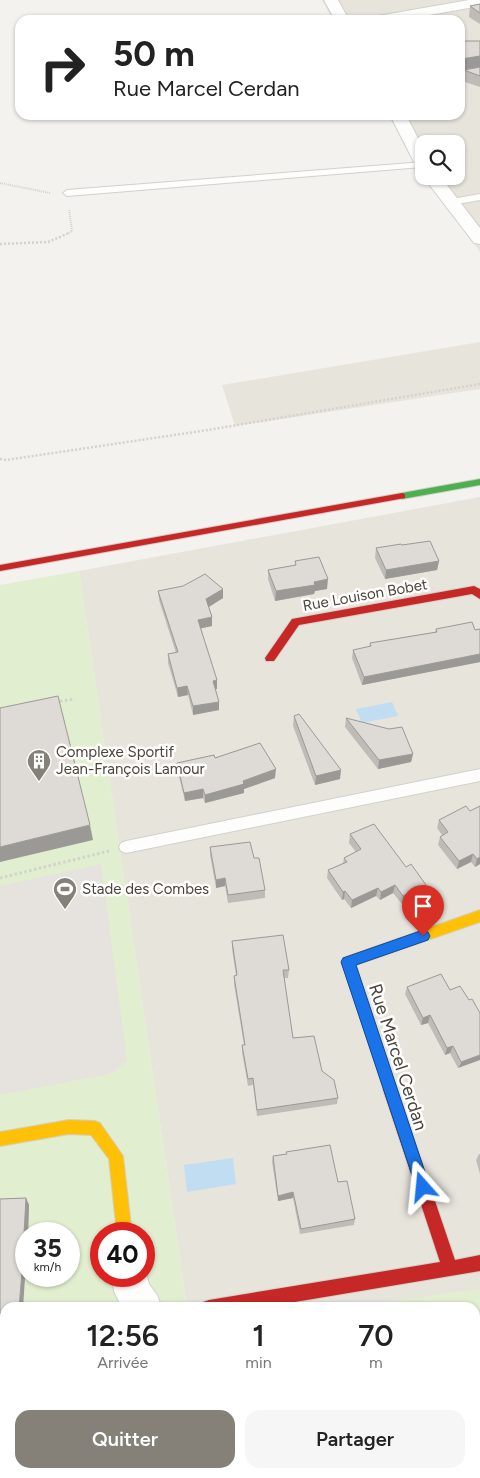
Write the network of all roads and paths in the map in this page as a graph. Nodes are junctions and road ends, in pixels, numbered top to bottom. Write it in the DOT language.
graph roads {
  1 [pos="331,0"];
  2 [pos="480,2"];
  3 [pos="339,15"];
  4 [pos="406,15"];
  5 [pos="480,72"];
  6 [pos="465,75"];
  7 [pos="402,120"];
  8 [pos="404,120"];
  9 [pos="418,135"];
  10 [pos="415,146"];
  11 [pos="415,170"];
  12 [pos="0,183"];
  13 [pos="437,185"];
  14 [pos="449,185"];
  15 [pos="67,193"];
  16 [pos="480,197"];
  17 [pos="453,204"];
  18 [pos="480,239"];
  19 [pos="0,244"];
  20 [pos="480,384"];
  21 [pos="0,459"];
  22 [pos="480,482"];
  23 [pos="0,568"];
  24 [pos="480,595"];
  25 [pos="270,658"];
  26 [pos="75,698"];
  27 [pos="47,703"];
  28 [pos="480,775"];
  29 [pos="126,847"];
  30 [pos="0,878"];
  31 [pos="480,916"];
  32 [pos="0,1139"];
  33 [pos="124,1222"];
  34 [pos="480,1263"];
  35 [pos="450,1268"];
  36 [pos="131,1287"];
  37 [pos="140,1302"];
  38 [pos="245,1302"];
  1 -- 3 [label="street"];
  2 -- 4 [label="street"];
  5 -- 6 [label="street"];
  7 -- 10 [label="street"];
  8 -- 9 [label="street"];
  11 -- 15 [label="lane"];
  12 -- 15 [label="path"];
  13 -- 17 [label="street"];
  14 -- 17 [label="street"];
  15 -- 19 [label="path"];
  16 -- 17 [label="lane"];
  17 -- 18 [label="street"];
  20 -- 21 [label="path"];
  22 -- 23 [label="street"];
  24 -- 25 [label="street, Rue Louison Bobet"];
  26 -- 27 [label="path"];
  28 -- 29 [label="lane"];
  29 -- 30 [label="path"];
  31 -- 35 [label="street, Rue Marcel Cerdan"];
  32 -- 33 [label="street"];
  34 -- 35 [label="street"];
  35 -- 38 [label="street"];
  36 -- 37 [label="street"];
}
